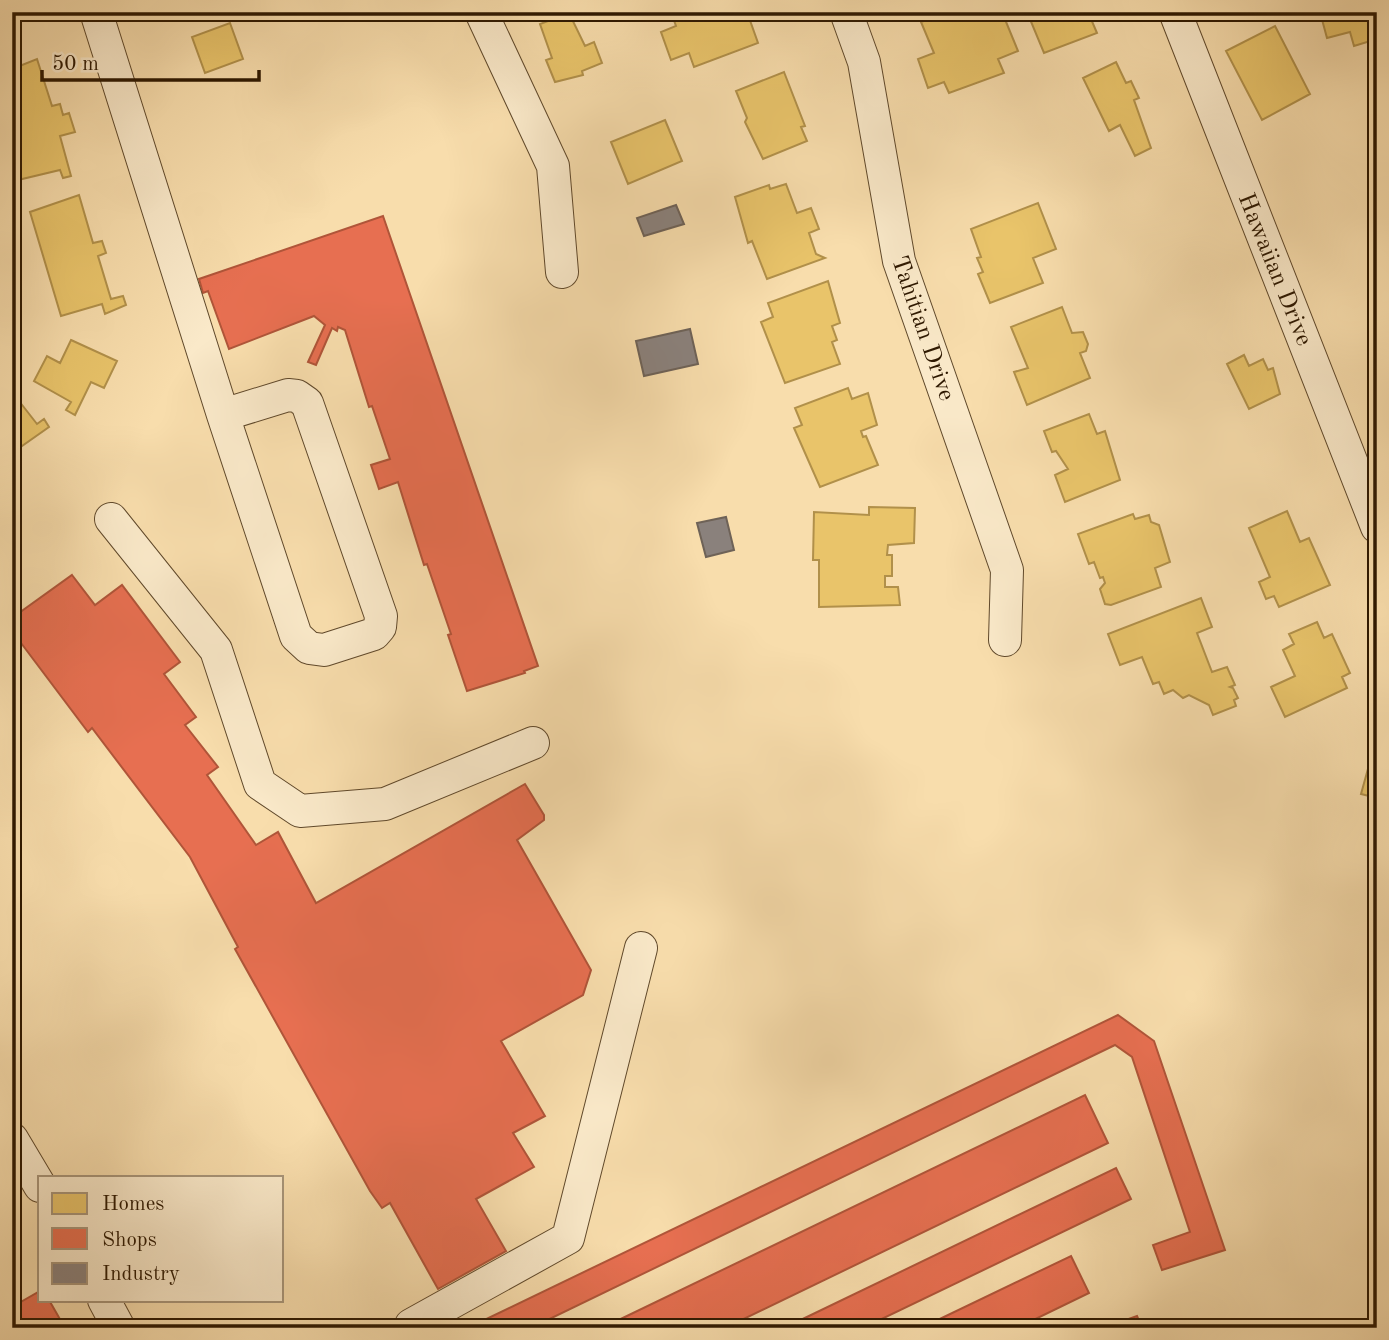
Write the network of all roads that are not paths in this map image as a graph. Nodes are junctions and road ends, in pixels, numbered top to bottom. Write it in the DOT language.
graph roads {
  1 [pos="96,12"];
  2 [pos="481,12"];
  3 [pos="846,12"];
  4 [pos="1175,12"];
  5 [pos="562,272"];
  6 [pos="223,415"];
  7 [pos="111,520"];
  8 [pos="1377,527"];
  9 [pos="1005,640"];
  10 [pos="533,743"];
  11 [pos="641,948"];
  12 [pos="105,1302"];
  13 [pos="411,1325"];
  14 [pos="119,1328"];
  1 -- 6 [label="street"];
  2 -- 5 [label="street"];
  3 -- 9 [label="street, Tahitian Drive"];
  4 -- 8 [label="street, Hawaiian Drive"];
  6 -- 6 [label="street"];
  7 -- 10 [label="street"];
  11 -- 13 [label="street"];
  12 -- 14 [label="street"];
}
